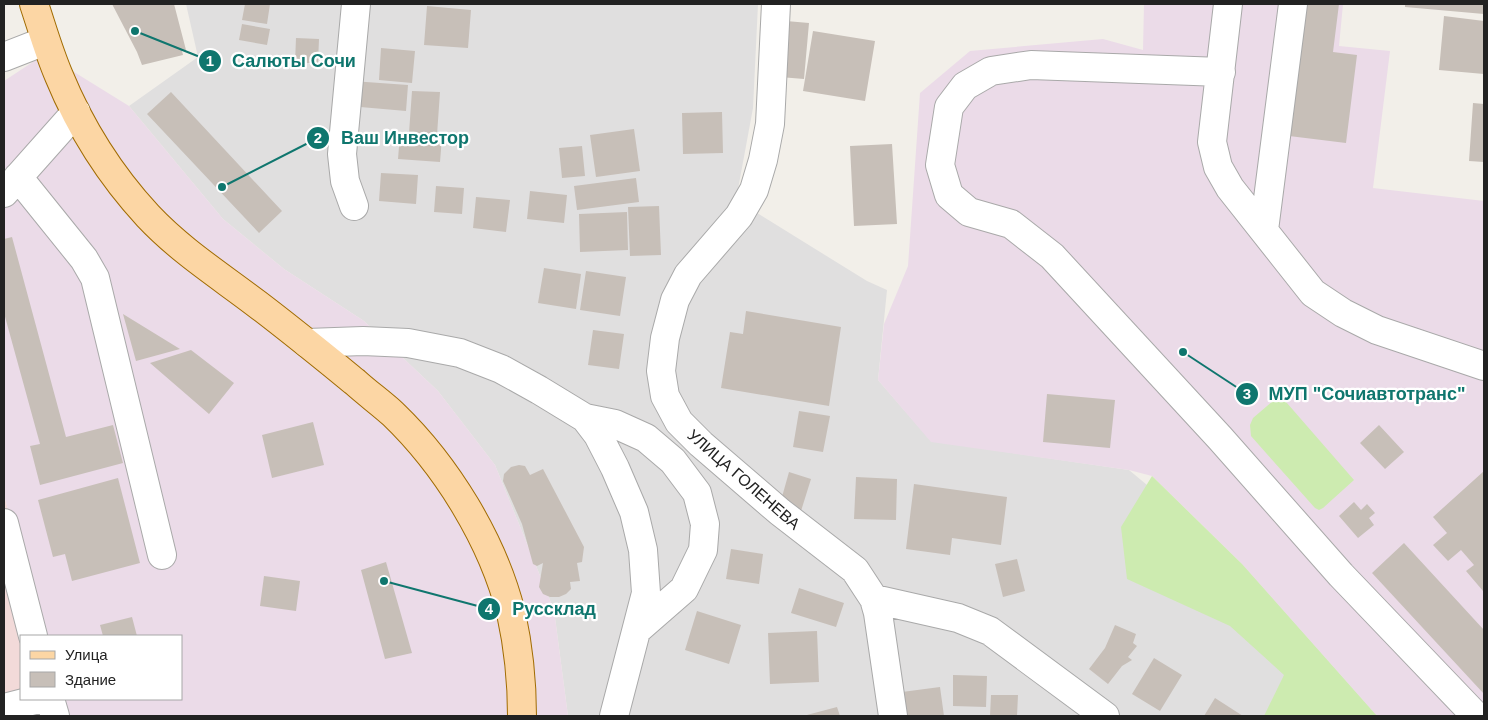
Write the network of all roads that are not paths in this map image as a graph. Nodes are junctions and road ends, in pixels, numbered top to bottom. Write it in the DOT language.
graph roads {
  1 [pos="356,4"];
  2 [pos="776,4"];
  3 [pos="1228,4"];
  4 [pos="1293,4"];
  5 [pos="39,18"];
  6 [pos="4,58"];
  7 [pos="1221,72"];
  8 [pos="76,112"];
  9 [pos="11,185"];
  10 [pos="354,206"];
  11 [pos="1264,230"];
  12 [pos="307,343"];
  13 [pos="1484,366"];
  14 [pos="585,418"];
  15 [pos="701,444"];
  16 [pos="697,493"];
  17 [pos="4,523"];
  18 [pos="162,555"];
  19 [pos="874,599"];
  20 [pos="637,630"];
  21 [pos="33,635"];
  22 [pos="35,700"];
  23 [pos="50,700"];
  24 [pos="4,708"];
  25 [pos="55,716"];
  26 [pos="522,716"];
  27 [pos="614,716"];
  28 [pos="893,716"];
  29 [pos="1105,716"];
  30 [pos="1476,716"];
  1 -- 10 [label="street"];
  2 -- 15 [label="street, УЛИЦА ГОЛЕНЕВА"];
  3 -- 7 [label="street"];
  4 -- 11 [label="street"];
  5 -- 6 [label="street"];
  5 -- 8 [label="main road"];
  7 -- 11 [label="street"];
  7 -- 30 [label="street"];
  8 -- 9 [label="street"];
  8 -- 12 [label="main road"];
  9 -- 18 [label="street"];
  11 -- 13 [label="street"];
  12 -- 14 [label="street"];
  12 -- 26 [label="main road"];
  14 -- 16 [label="street"];
  14 -- 20 [label="street"];
  15 -- 16 [label="street"];
  15 -- 19 [label="street, УЛИЦА ГОЛЕНЕВА"];
  16 -- 20 [label="street"];
  17 -- 21 [label="street"];
  19 -- 28 [label="street, УЛИЦА ГОЛЕНЕВА"];
  19 -- 29 [label="street"];
  20 -- 27 [label="street"];
  22 -- 24 [label="street"];
  23 -- 25 [label="street"];
}
